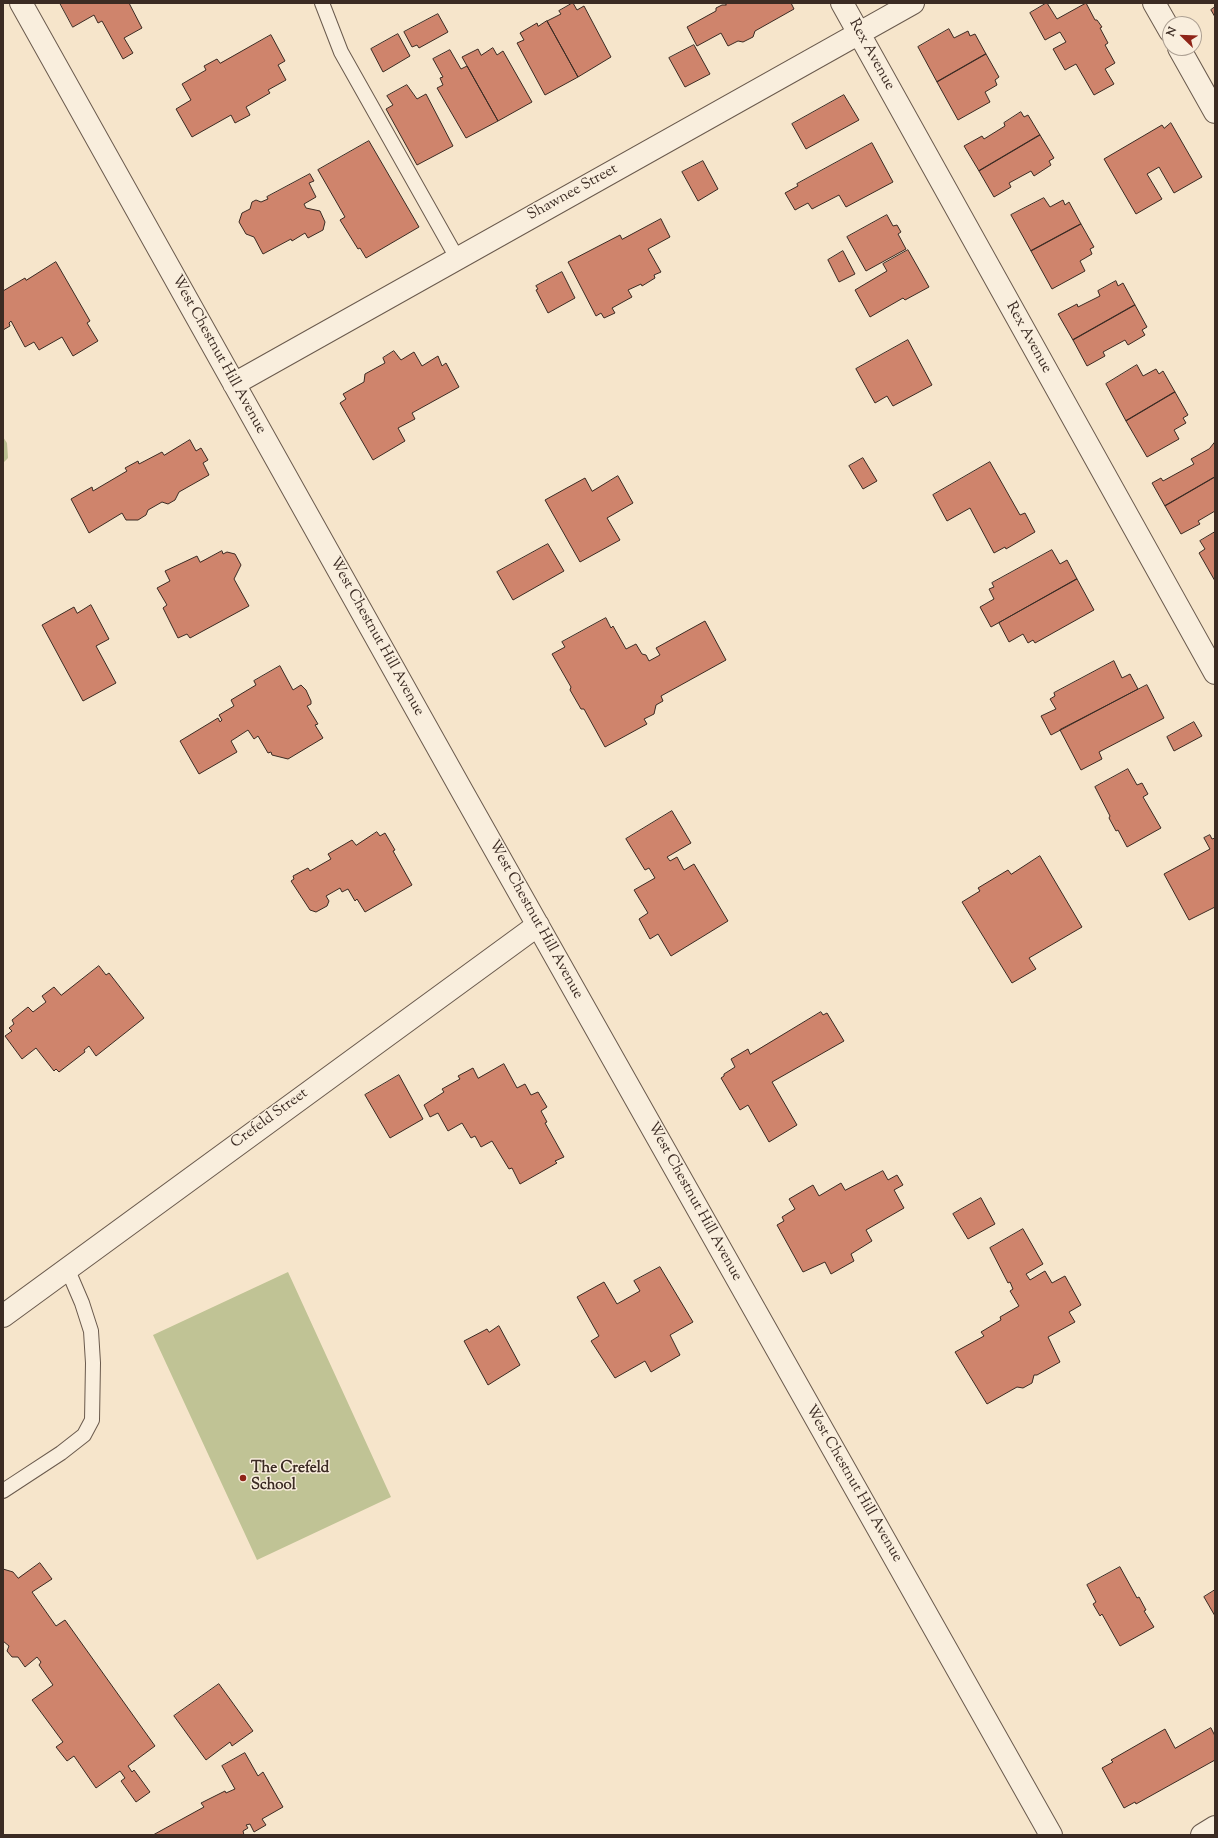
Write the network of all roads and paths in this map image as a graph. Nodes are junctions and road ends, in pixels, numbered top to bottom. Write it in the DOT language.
graph roads {
  1 [pos="22,3"];
  2 [pos="322,3"];
  3 [pos="842,3"];
  4 [pos="913,3"];
  5 [pos="1154,3"];
  6 [pos="1162,17"];
  7 [pos="859,33"];
  8 [pos="1184,56"];
  9 [pos="1215,112"];
  10 [pos="457,258"];
  11 [pos="234,384"];
  12 [pos="1215,673"];
  13 [pos="538,925"];
  14 [pos="67,1268"];
  15 [pos="3,1316"];
  16 [pos="3,1490"];
  17 [pos="1215,1827"];
  18 [pos="1051,1835"];
  19 [pos="1202,1835"];
  1 -- 11 [label="street, West Chestnut Hill Avenue"];
  2 -- 10 [label="lane"];
  3 -- 7 [label="street, Rex Avenue"];
  4 -- 7 [label="street, Shawnee Street"];
  5 -- 6 [label="street"];
  7 -- 10 [label="street, Shawnee Street"];
  7 -- 12 [label="street, Rex Avenue"];
  8 -- 9 [label="street"];
  10 -- 11 [label="street, Shawnee Street"];
  11 -- 13 [label="street, West Chestnut Hill Avenue"];
  13 -- 14 [label="street, Crefeld Street"];
  13 -- 18 [label="street, West Chestnut Hill Avenue"];
  14 -- 15 [label="street, Crefeld Street"];
  14 -- 16 [label="lane"];
  17 -- 19 [label="street"];
}
